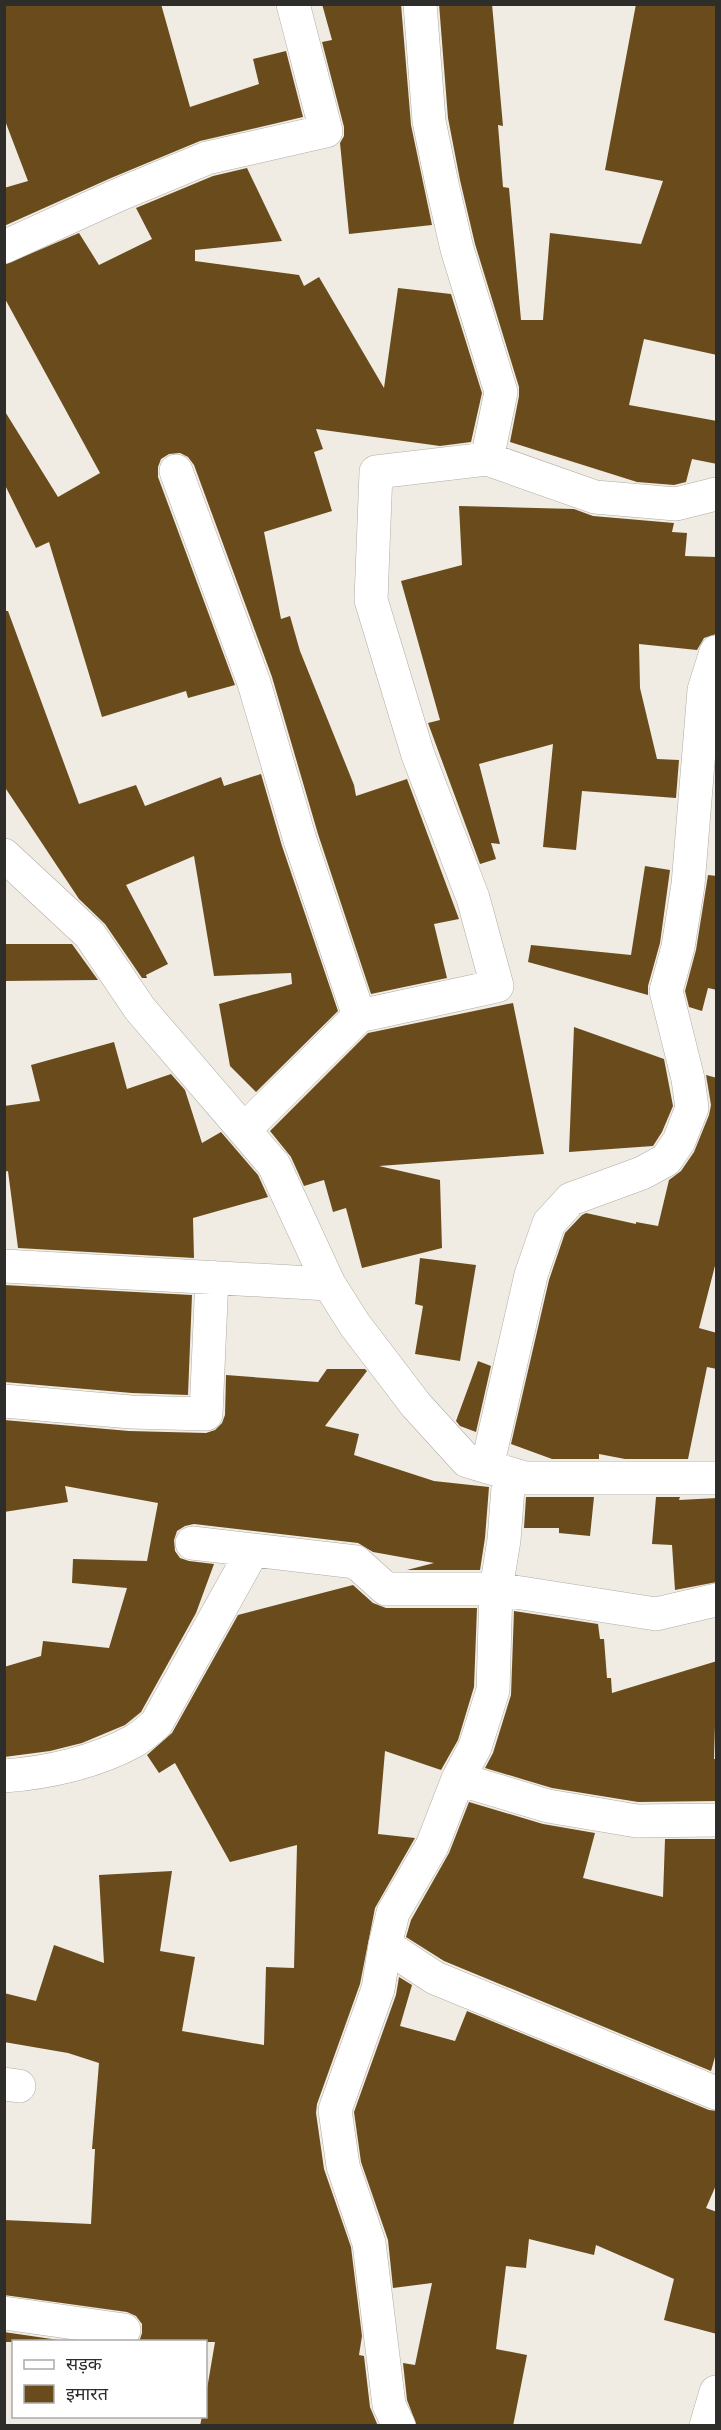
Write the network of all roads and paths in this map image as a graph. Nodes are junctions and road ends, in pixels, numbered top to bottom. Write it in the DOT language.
graph roads {
  1 [pos="293,4"];
  2 [pos="420,4"];
  3 [pos="4,247"];
  4 [pos="487,459"];
  5 [pos="176,471"];
  6 [pos="717,494"];
  7 [pos="717,652"];
  8 [pos="4,855"];
  9 [pos="359,1016"];
  10 [pos="244,1130"];
  11 [pos="4,1266"];
  12 [pos="212,1277"];
  13 [pos="329,1284"];
  14 [pos="4,1401"];
  15 [pos="498,1471"];
  16 [pos="717,1478"];
  17 [pos="192,1543"];
  18 [pos="254,1550"];
  19 [pos="496,1588"];
  20 [pos="717,1600"];
  21 [pos="4,1776"];
  22 [pos="458,1779"];
  23 [pos="717,1820"];
  24 [pos="385,1945"];
  25 [pos="717,2093"];
  26 [pos="4,2313"];
  27 [pos="124,2330"];
  28 [pos="717,2392"];
  29 [pos="399,2426"];
  30 [pos="706,2426"];
  1 -- 3 [label="street"];
  2 -- 4 [label="street"];
  4 -- 6 [label="street"];
  4 -- 9 [label="street"];
  5 -- 9 [label="street"];
  7 -- 15 [label="street"];
  8 -- 10 [label="street"];
  9 -- 10 [label="street"];
  10 -- 13 [label="street"];
  11 -- 12 [label="street"];
  12 -- 13 [label="street"];
  12 -- 14 [label="street"];
  13 -- 15 [label="street"];
  15 -- 16 [label="street"];
  15 -- 19 [label="street"];
  17 -- 18 [label="street"];
  18 -- 19 [label="street"];
  18 -- 21 [label="street"];
  19 -- 20 [label="street"];
  19 -- 22 [label="street"];
  22 -- 23 [label="street"];
  22 -- 24 [label="street"];
  24 -- 25 [label="street"];
  24 -- 29 [label="street"];
  26 -- 27 [label="street"];
  28 -- 30 [label="street"];
}
